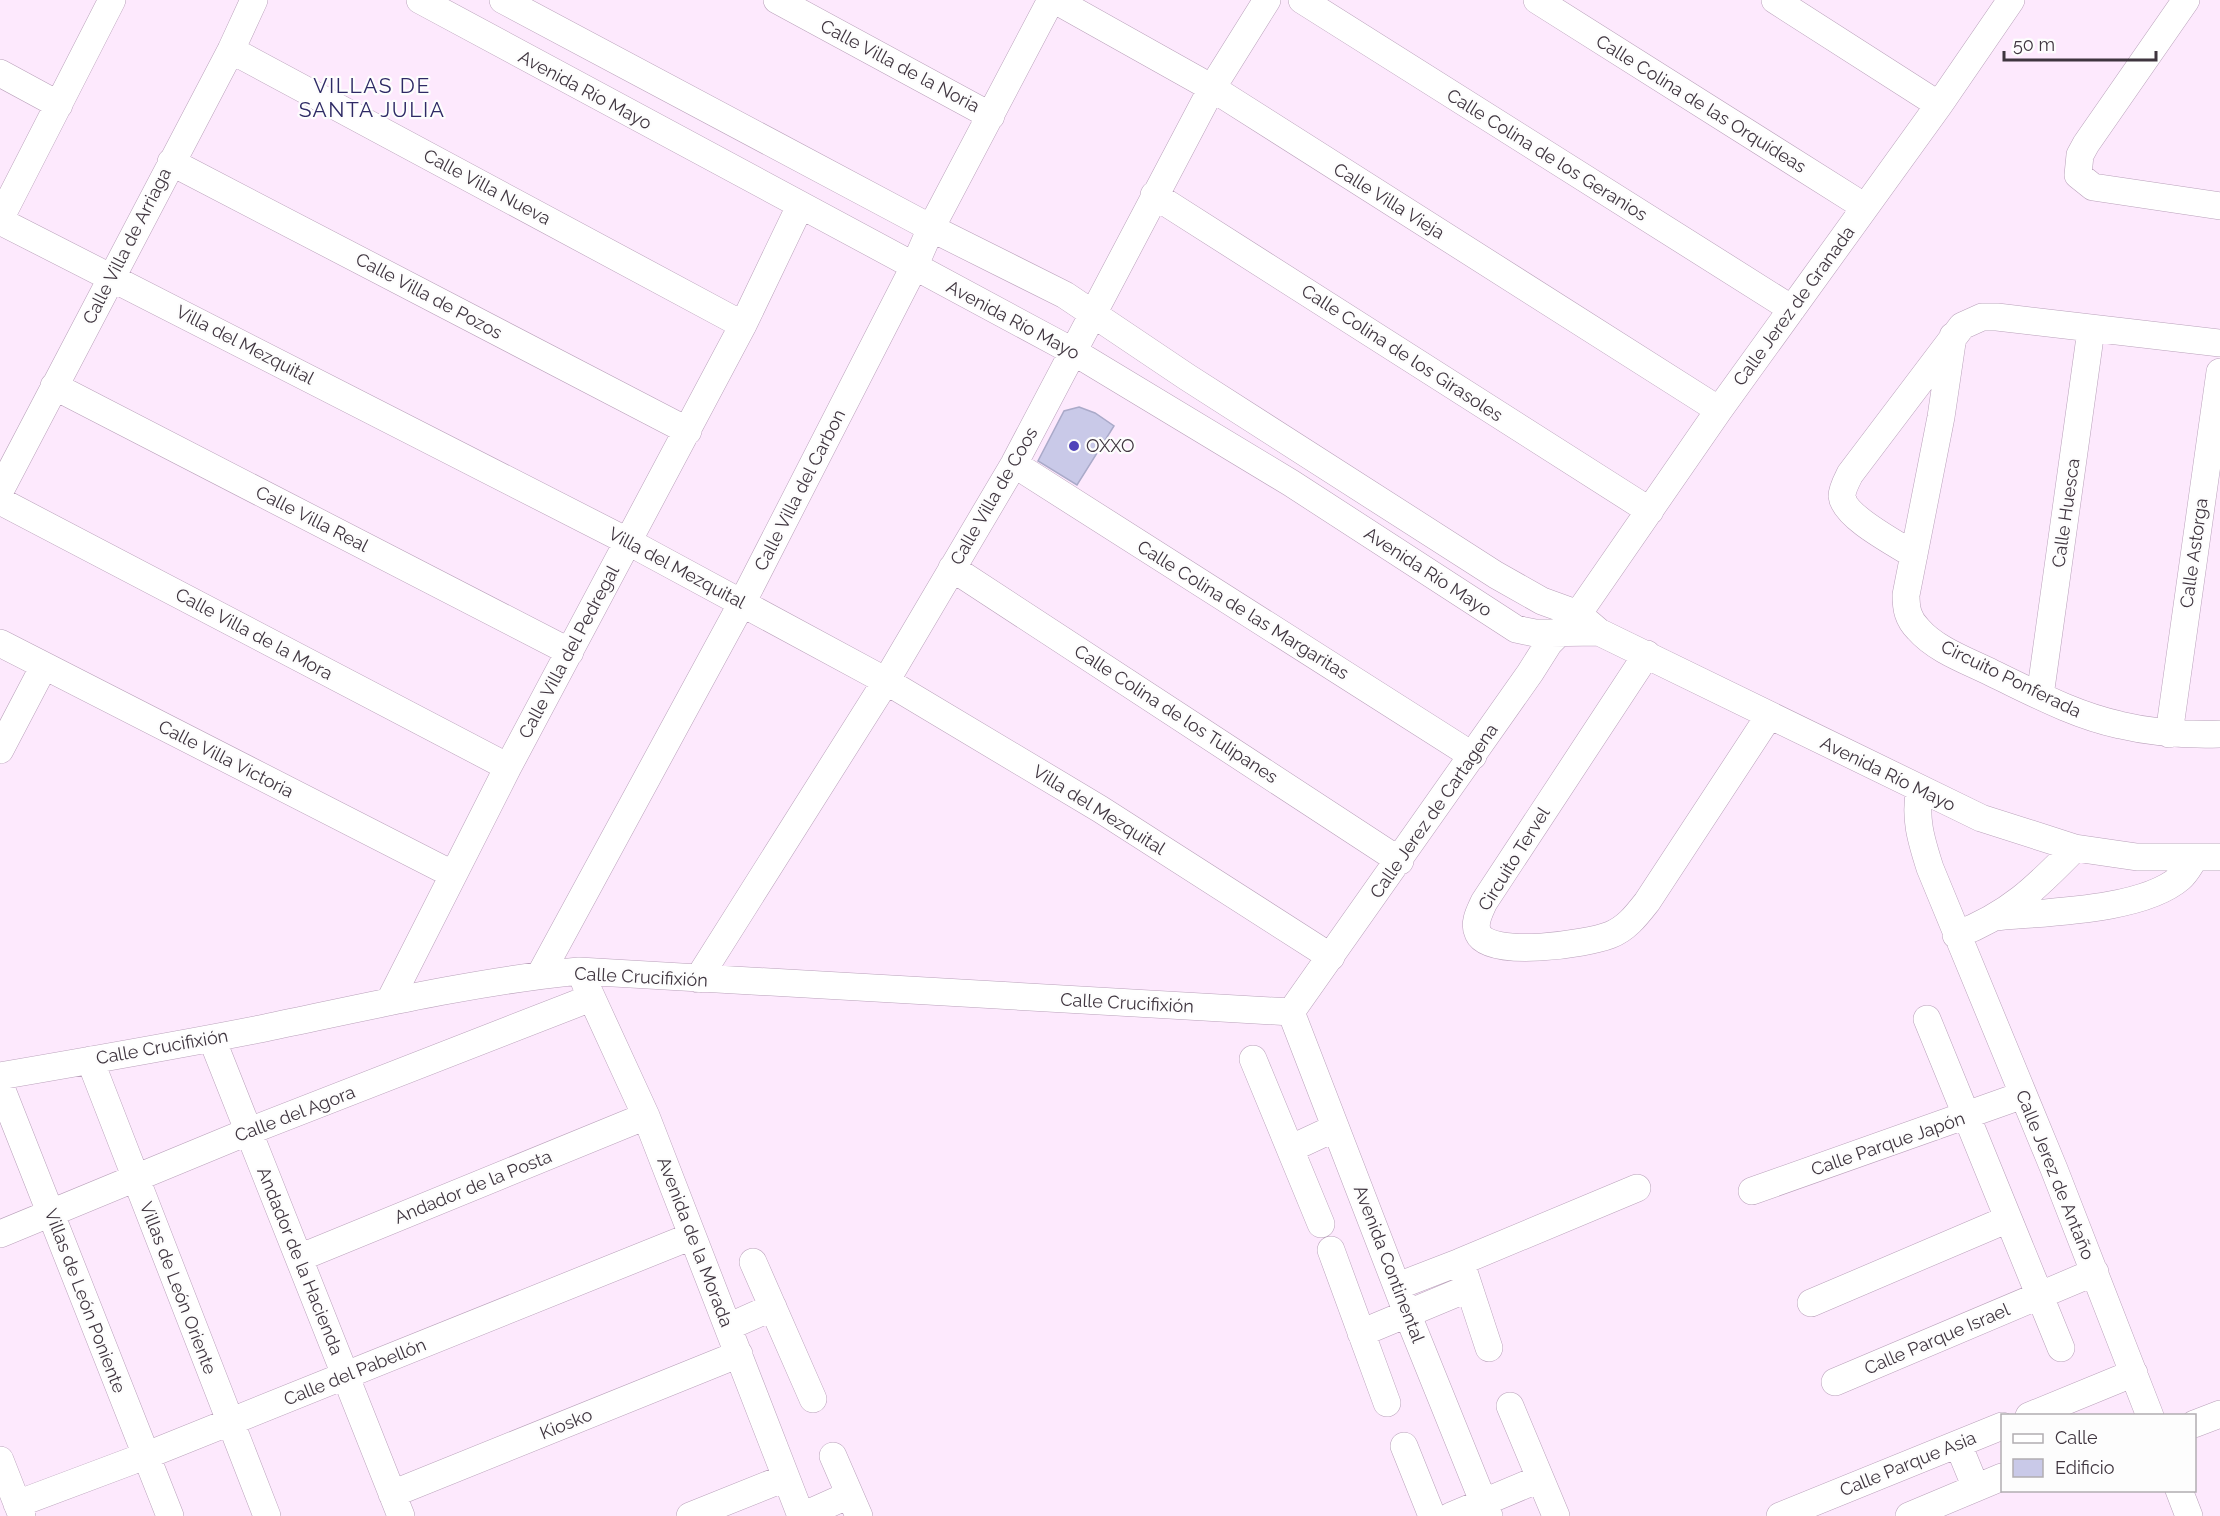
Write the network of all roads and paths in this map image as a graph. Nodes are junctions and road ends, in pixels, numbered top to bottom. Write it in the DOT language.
graph roads {
  1 [pos="112,0"];
  2 [pos="254,0"];
  3 [pos="420,0"];
  4 [pos="504,0"];
  5 [pos="777,0"];
  6 [pos="1053,0"];
  7 [pos="1267,0"];
  8 [pos="1302,0"];
  9 [pos="1537,0"];
  10 [pos="1774,0"];
  11 [pos="2186,0"];
  12 [pos="2001,3"];
  13 [pos="231,50"];
  14 [pos="0,73"];
  15 [pos="1212,88"];
  16 [pos="59,105"];
  17 [pos="1939,105"];
  18 [pos="991,116"];
  19 [pos="171,162"];
  20 [pos="1154,195"];
  21 [pos="2217,200"];
  22 [pos="800,206"];
  23 [pos="1865,207"];
  24 [pos="0,220"];
  25 [pos="931,228"];
  26 [pos="914,267"];
  27 [pos="112,277"];
  28 [pos="1792,309"];
  29 [pos="1094,313"];
  30 [pos="743,325"];
  31 [pos="2091,330"];
  32 [pos="1953,336"];
  33 [pos="2220,343"];
  34 [pos="1074,352"];
  35 [pos="2220,372"];
  36 [pos="54,386"];
  37 [pos="1719,410"];
  38 [pos="688,431"];
  39 [pos="1014,464"];
  40 [pos="0,491"];
  41 [pos="0,501"];
  42 [pos="1650,511"];
  43 [pos="627,540"];
  44 [pos="1914,555"];
  45 [pos="952,568"];
  46 [pos="742,603"];
  47 [pos="1570,623"];
  48 [pos="0,643"];
  49 [pos="570,652"];
  50 [pos="1647,654"];
  51 [pos="44,666"];
  52 [pos="886,681"];
  53 [pos="2040,696"];
  54 [pos="1769,716"];
  55 [pos="2169,734"];
  56 [pos="2220,734"];
  57 [pos="0,750"];
  58 [pos="1473,756"];
  59 [pos="508,767"];
  60 [pos="1920,789"];
  61 [pos="2075,848"];
  62 [pos="1400,861"];
  63 [pos="2212,861"];
  64 [pos="452,874"];
  65 [pos="1995,917"];
  66 [pos="1956,935"];
  67 [pos="1331,957"];
  68 [pos="579,971"];
  69 [pos="540,975"];
  70 [pos="698,979"];
  71 [pos="591,998"];
  72 [pos="389,1002"];
  73 [pos="1291,1012"];
  74 [pos="1927,1019"];
  75 [pos="212,1039"];
  76 [pos="1253,1059"];
  77 [pos="90,1060"];
  78 [pos="0,1076"];
  79 [pos="0,1085"];
  80 [pos="2023,1095"];
  81 [pos="646,1116"];
  82 [pos="1966,1116"];
  83 [pos="1335,1128"];
  84 [pos="247,1132"];
  85 [pos="1292,1148"];
  86 [pos="134,1178"];
  87 [pos="1637,1188"];
  88 [pos="1752,1191"];
  89 [pos="51,1213"];
  90 [pos="2008,1219"];
  91 [pos="1321,1224"];
  92 [pos="0,1234"];
  93 [pos="692,1236"];
  94 [pos="1331,1250"];
  95 [pos="299,1258"];
  96 [pos="753,1262"];
  97 [pos="1460,1262"];
  98 [pos="2095,1272"];
  99 [pos="1398,1286"];
  100 [pos="1469,1288"];
  101 [pos="2039,1296"];
  102 [pos="1811,1303"];
  103 [pos="773,1308"];
  104 [pos="1407,1313"];
  105 [pos="728,1328"];
  106 [pos="1361,1333"];
  107 [pos="1489,1348"];
  108 [pos="2061,1348"];
  109 [pos="739,1354"];
  110 [pos="2134,1373"];
  111 [pos="346,1375"];
  112 [pos="1835,1382"];
  113 [pos="813,1399"];
  114 [pos="1387,1403"];
  115 [pos="1510,1406"];
  116 [pos="2034,1414"];
  117 [pos="2149,1414"];
  118 [pos="2220,1414"];
  119 [pos="230,1423"];
  120 [pos="2196,1423"];
  121 [pos="2001,1426"];
  122 [pos="1958,1444"];
  123 [pos="1404,1446"];
  124 [pos="146,1456"];
  125 [pos="832,1456"];
  126 [pos="2,1470"];
  127 [pos="2001,1477"];
  128 [pos="785,1478"];
  129 [pos="1539,1479"];
  130 [pos="1976,1488"];
  131 [pos="2179,1492"];
  132 [pos="397,1505"];
  133 [pos="854,1506"];
  134 [pos="1486,1509"];
  135 [pos="20,1510"];
  136 [pos="170,1516"];
  137 [pos="267,1516"];
  138 [pos="690,1516"];
  139 [pos="802,1516"];
  140 [pos="1432,1516"];
  141 [pos="1451,1516"];
  142 [pos="1556,1516"];
  143 [pos="1780,1516"];
  144 [pos="1909,1516"];
  145 [pos="2189,1516"];
  1 -- 16 [label="street"];
  2 -- 13 [label="street, Calle Villa de Arriaga"];
  3 -- 22 [label="street, Avenida Río Mayo"];
  4 -- 25 [label="street, Avenida Río Mayo"];
  5 -- 18 [label="street, Calle Villa de la Noria"];
  6 -- 15 [label="street, Calle Villa Vieja"];
  6 -- 18 [label="street, Calle Villa del Carbon"];
  7 -- 15 [label="street, Calle Villa de Coos"];
  8 -- 28 [label="street, Calle Colina de los Geranios"];
  9 -- 23 [label="street, Calle Colina de las Orquídeas"];
  10 -- 17 [label="street"];
  11 -- 21 [label="street"];
  12 -- 17 [label="street, Calle Jerez de Granada"];
  13 -- 19 [label="street, Calle Villa de Arriaga"];
  13 -- 30 [label="street, Calle Villa Nueva"];
  14 -- 16 [label="street"];
  15 -- 20 [label="street, Calle Villa de Coos"];
  15 -- 37 [label="street, Calle Villa Vieja"];
  16 -- 24 [label="street"];
  17 -- 23 [label="street, Calle Jerez de Granada"];
  18 -- 25 [label="street, Calle Villa del Carbon"];
  19 -- 27 [label="street, Calle Villa de Arriaga"];
  19 -- 38 [label="street, Calle Villa de Pozos"];
  20 -- 29 [label="street, Calle Villa de Coos"];
  20 -- 42 [label="street, Calle Colina de los Girasoles"];
  22 -- 26 [label="street, Avenida Río Mayo"];
  22 -- 30 [label="street, Calle Villa del Pedregal"];
  23 -- 28 [label="street, Calle Jerez de Granada"];
  24 -- 27 [label="street, Villa del Mezquital"];
  25 -- 26 [label="street, Calle Villa del Carbon"];
  25 -- 29 [label="street, Avenida Río Mayo"];
  26 -- 34 [label="street, Avenida Río Mayo"];
  26 -- 46 [label="street, Calle Villa del Carbon"];
  27 -- 36 [label="street, Calle Villa de Arriaga"];
  27 -- 43 [label="street, Villa del Mezquital"];
  28 -- 37 [label="street, Calle Jerez de Granada"];
  29 -- 34 [label="street, Calle Villa de Coos"];
  29 -- 47 [label="street, Avenida Río Mayo"];
  30 -- 38 [label="street, Calle Villa del Pedregal"];
  31 -- 32 [label="street"];
  31 -- 33 [label="street"];
  31 -- 53 [label="street, Calle Huesca"];
  32 -- 44 [label="street, Circuito Ponferada"];
  32 -- 44 [label="street"];
  34 -- 39 [label="street, Calle Villa de Coos"];
  34 -- 47 [label="street, Avenida Río Mayo"];
  35 -- 55 [label="street, Calle Astorga"];
  36 -- 40 [label="street, Calle Villa de Arriaga"];
  36 -- 49 [label="street, Calle Villa Real"];
  37 -- 42 [label="street, Calle Jerez de Granada"];
  38 -- 43 [label="street, Calle Villa del Pedregal"];
  39 -- 45 [label="street, Calle Villa de Coos"];
  39 -- 58 [label="street, Calle Colina de las Margaritas"];
  41 -- 59 [label="street, Calle Villa de la Mora"];
  42 -- 47 [label="street, Calle Jerez de Granada"];
  43 -- 46 [label="street, Villa del Mezquital"];
  43 -- 49 [label="street, Calle Villa del Pedregal"];
  44 -- 53 [label="street, Circuito Ponferada"];
  45 -- 52 [label="street, Calle Villa de Coos"];
  45 -- 62 [label="street, Calle Colina de los Tulipanes"];
  46 -- 52 [label="street, Villa del Mezquital"];
  46 -- 69 [label="street, Calle Villa del Carbon"];
  47 -- 50 [label="street, Avenida Río Mayo"];
  47 -- 58 [label="street, Calle Jerez de Cartagena"];
  48 -- 51 [label="street, Calle Villa Victoria"];
  49 -- 59 [label="street, Calle Villa del Pedregal"];
  50 -- 54 [label="street, Avenida Río Mayo"];
  50 -- 54 [label="street, Circuito Tervel"];
  51 -- 57 [label="street"];
  51 -- 64 [label="street, Calle Villa Victoria"];
  52 -- 67 [label="street, Villa del Mezquital"];
  52 -- 70 [label="street, Calle Villa de Coos"];
  53 -- 55 [label="street, Circuito Ponferada"];
  54 -- 60 [label="street, Avenida Río Mayo"];
  55 -- 56 [label="street, Circuito Ponferada"];
  58 -- 62 [label="street, Calle Jerez de Cartagena"];
  59 -- 64 [label="street, Calle Villa del Pedregal"];
  60 -- 61 [label="street, Avenida Río Mayo"];
  60 -- 66 [label="street, Calle Jerez de Antaño"];
  61 -- 63 [label="street, Avenida Río Mayo"];
  61 -- 65 [label="street"];
  62 -- 67 [label="street, Calle Jerez de Cartagena"];
  63 -- 65 [label="street"];
  64 -- 72 [label="street, Calle Villa del Pedregal"];
  65 -- 66 [label="street"];
  66 -- 80 [label="street, Calle Jerez de Antaño"];
  67 -- 73 [label="street, Calle Jerez de Cartagena"];
  68 -- 69 [label="street, Calle Crucifixión"];
  68 -- 70 [label="street, Calle Crucifixión"];
  68 -- 71 [label="street, Avenida de la Morada"];
  69 -- 72 [label="street, Calle Crucifixión"];
  70 -- 73 [label="street, Calle Crucifixión"];
  71 -- 81 [label="street, Avenida de la Morada"];
  71 -- 84 [label="street, Calle del Agora"];
  72 -- 75 [label="street, Calle Crucifixión"];
  73 -- 83 [label="street, Avenida Continental"];
  74 -- 82 [label="street"];
  75 -- 77 [label="street, Calle Crucifixión"];
  75 -- 84 [label="street, Andador de la Hacienda"];
  76 -- 85 [label="street"];
  77 -- 78 [label="street, Calle Crucifixión"];
  77 -- 86 [label="street, Villas de León Oriente"];
  79 -- 89 [label="street, Villas de León Poniente"];
  80 -- 82 [label="street, Calle Parque Japón"];
  80 -- 98 [label="street, Calle Jerez de Antaño"];
  81 -- 93 [label="street, Avenida de la Morada"];
  81 -- 95 [label="street, Andador de la Posta"];
  82 -- 88 [label="street, Calle Parque Japón"];
  82 -- 90 [label="street"];
  83 -- 85 [label="street"];
  83 -- 99 [label="street, Avenida Continental"];
  84 -- 86 [label="street, Calle del Agora"];
  84 -- 95 [label="street, Andador de la Hacienda"];
  85 -- 91 [label="street"];
  86 -- 89 [label="street, Calle del Agora"];
  86 -- 119 [label="street, Villas de León Oriente"];
  87 -- 97 [label="street"];
  89 -- 92 [label="street, Calle del Agora"];
  89 -- 124 [label="street, Villas de León Poniente"];
  90 -- 101 [label="street"];
  90 -- 102 [label="street"];
  93 -- 105 [label="street, Avenida de la Morada"];
  93 -- 111 [label="street, Calle del Pabellón"];
  94 -- 106 [label="street"];
  95 -- 111 [label="street, Andador de la Hacienda"];
  96 -- 103 [label="street"];
  97 -- 99 [label="street"];
  97 -- 100 [label="street"];
  98 -- 101 [label="street, Calle Parque Israel"];
  98 -- 110 [label="street, Calle Jerez de Antaño"];
  99 -- 104 [label="street, Avenida Continental"];
  100 -- 104 [label="street"];
  100 -- 107 [label="street"];
  101 -- 108 [label="street"];
  101 -- 112 [label="street, Calle Parque Israel"];
  103 -- 105 [label="street"];
  103 -- 113 [label="street"];
  104 -- 106 [label="street"];
  104 -- 134 [label="street, Avenida Continental"];
  105 -- 109 [label="street, Avenida de la Morada"];
  106 -- 114 [label="street"];
  109 -- 128 [label="street, Avenida de la Morada"];
  109 -- 132 [label="street, Kiosko"];
  110 -- 116 [label="street"];
  110 -- 117 [label="street, Calle Jerez de Antaño"];
  111 -- 119 [label="street, Calle del Pabellón"];
  111 -- 132 [label="street, Andador de la Hacienda"];
  115 -- 129 [label="street"];
  118 -- 120 [label="street"];
  119 -- 124 [label="street, Calle del Pabellón"];
  119 -- 137 [label="street, Villas de León Oriente"];
  121 -- 122 [label="street, Calle Parque Asia"];
  122 -- 130 [label="street"];
  122 -- 143 [label="street, Calle Parque Asia"];
  123 -- 140 [label="street"];
  124 -- 135 [label="street, Calle del Pabellón"];
  124 -- 136 [label="street, Villas de León Poniente"];
  125 -- 133 [label="street"];
  126 -- 135 [label="street"];
  127 -- 130 [label="street"];
  128 -- 138 [label="street"];
  128 -- 139 [label="street, Avenida de la Morada"];
  129 -- 134 [label="street"];
  129 -- 142 [label="street"];
  130 -- 144 [label="street"];
  131 -- 145 [label="street"];
  133 -- 139 [label="street"];
  134 -- 141 [label="street"];
}
